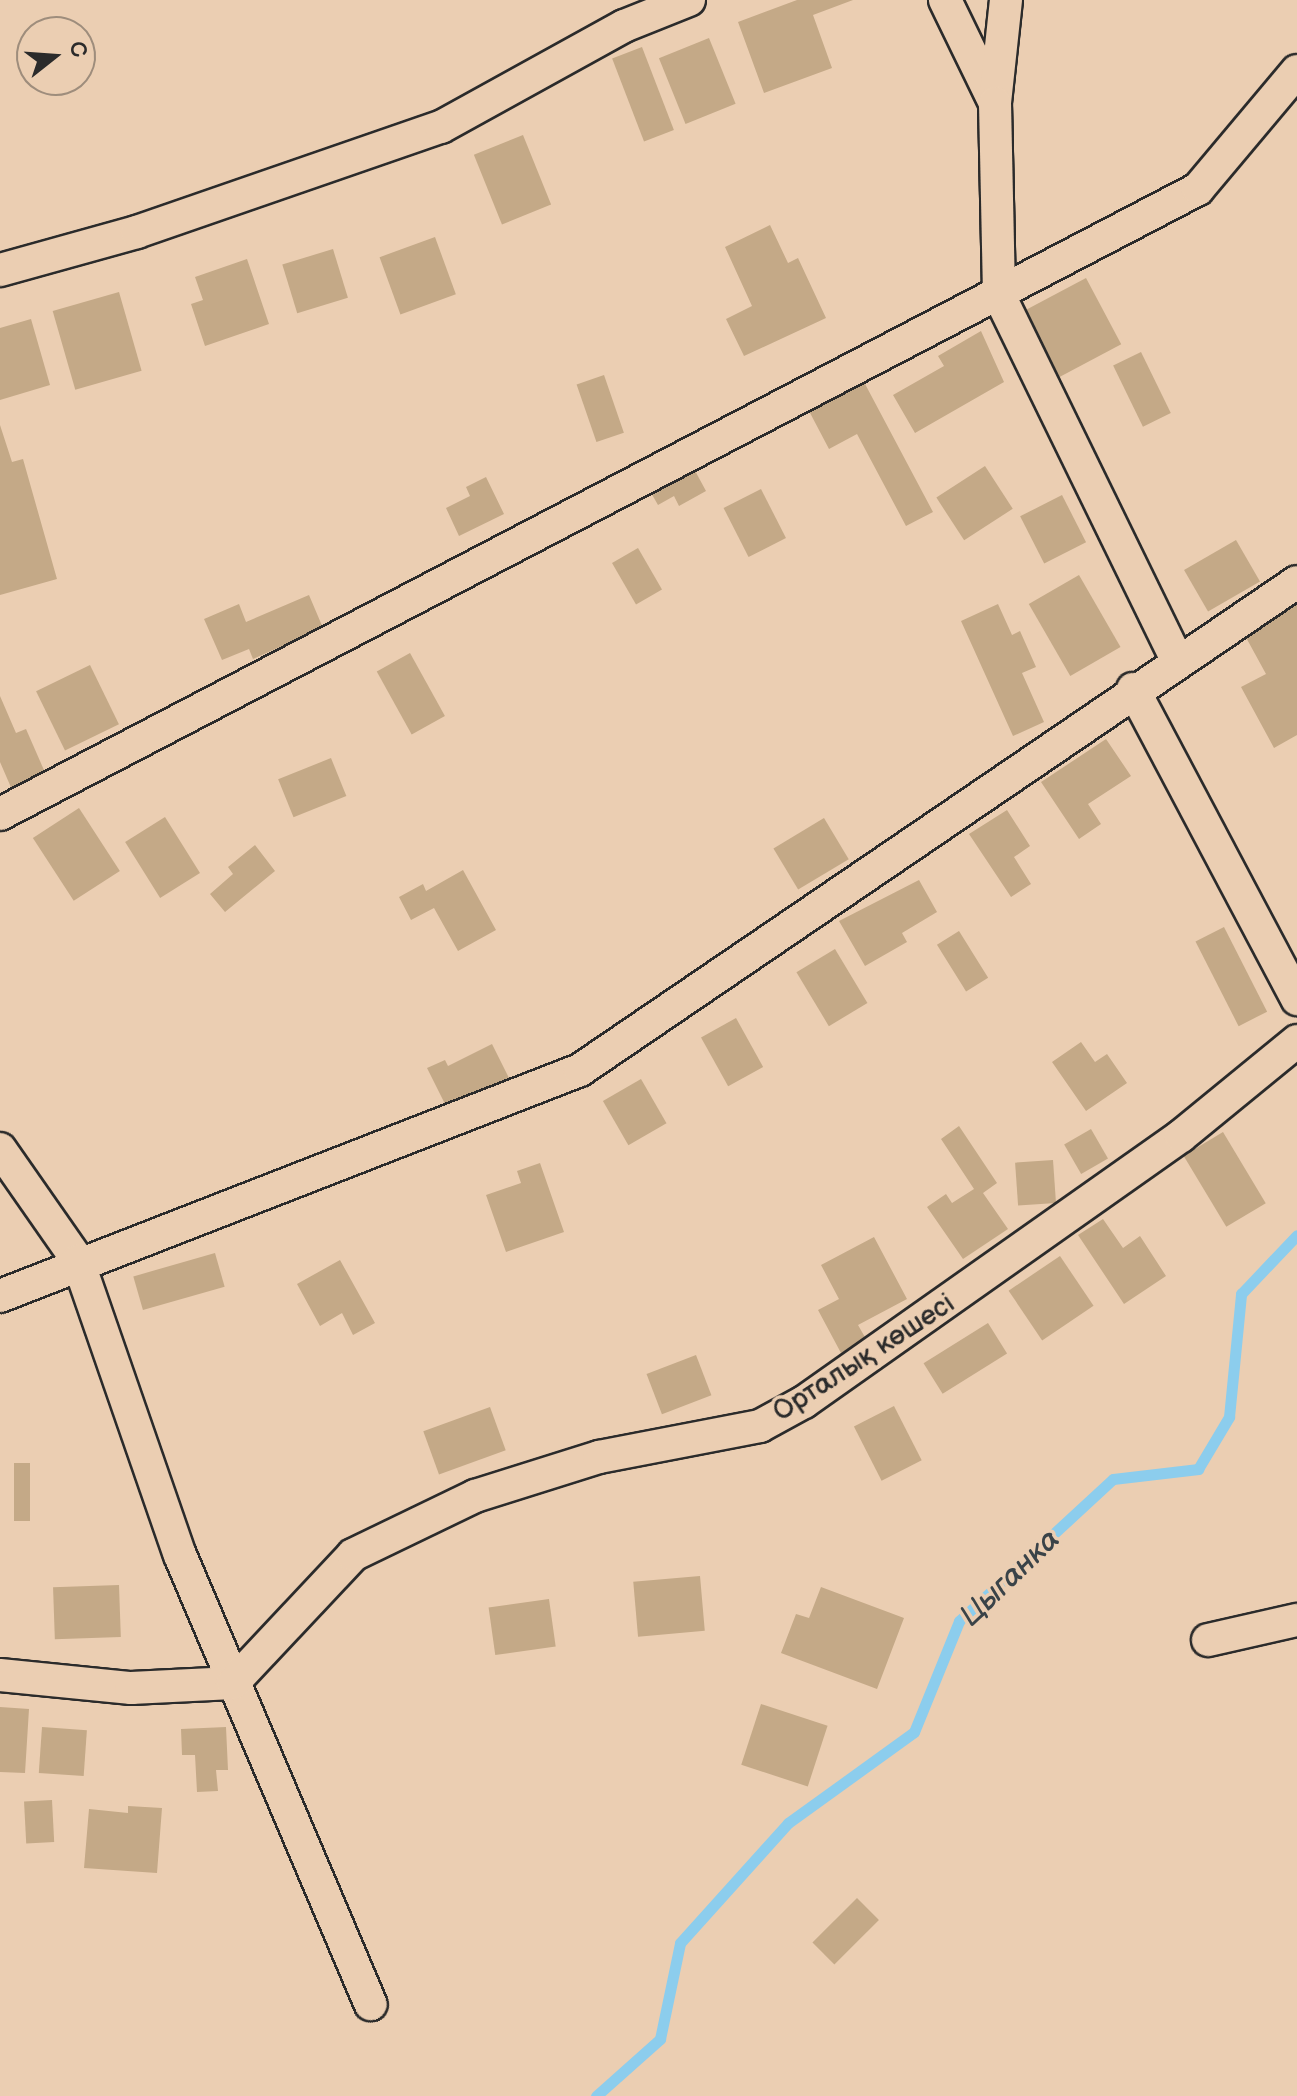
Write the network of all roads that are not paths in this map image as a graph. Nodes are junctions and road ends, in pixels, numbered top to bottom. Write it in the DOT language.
graph roads {
  1 [pos="689,0"];
  2 [pos="945,0"];
  3 [pos="1006,0"];
  4 [pos="1297,71"];
  5 [pos="995,103"];
  6 [pos="0,270"];
  7 [pos="999,295"];
  8 [pos="1297,582"];
  9 [pos="1177,660"];
  10 [pos="1133,689"];
  11 [pos="0,814"];
  12 [pos="1297,999"];
  13 [pos="1297,1041"];
  14 [pos="0,1149"];
  15 [pos="78,1261"];
  16 [pos="0,1296"];
  17 [pos="1297,1620"];
  18 [pos="1208,1640"];
  19 [pos="0,1675"];
  20 [pos="233,1683"];
  21 [pos="371,2004"];
  1 -- 6 [label="street"];
  2 -- 5 [label="street"];
  3 -- 5 [label="street"];
  4 -- 7 [label="street"];
  5 -- 7 [label="street"];
  7 -- 9 [label="street"];
  7 -- 11 [label="street"];
  8 -- 9 [label="street"];
  9 -- 10 [label="street"];
  10 -- 12 [label="street"];
  10 -- 15 [label="street"];
  13 -- 20 [label="street, Орталық көшесі"];
  14 -- 15 [label="street"];
  15 -- 16 [label="street"];
  15 -- 20 [label="street"];
  17 -- 18 [label="street"];
  19 -- 20 [label="street"];
  20 -- 21 [label="street"];
}
